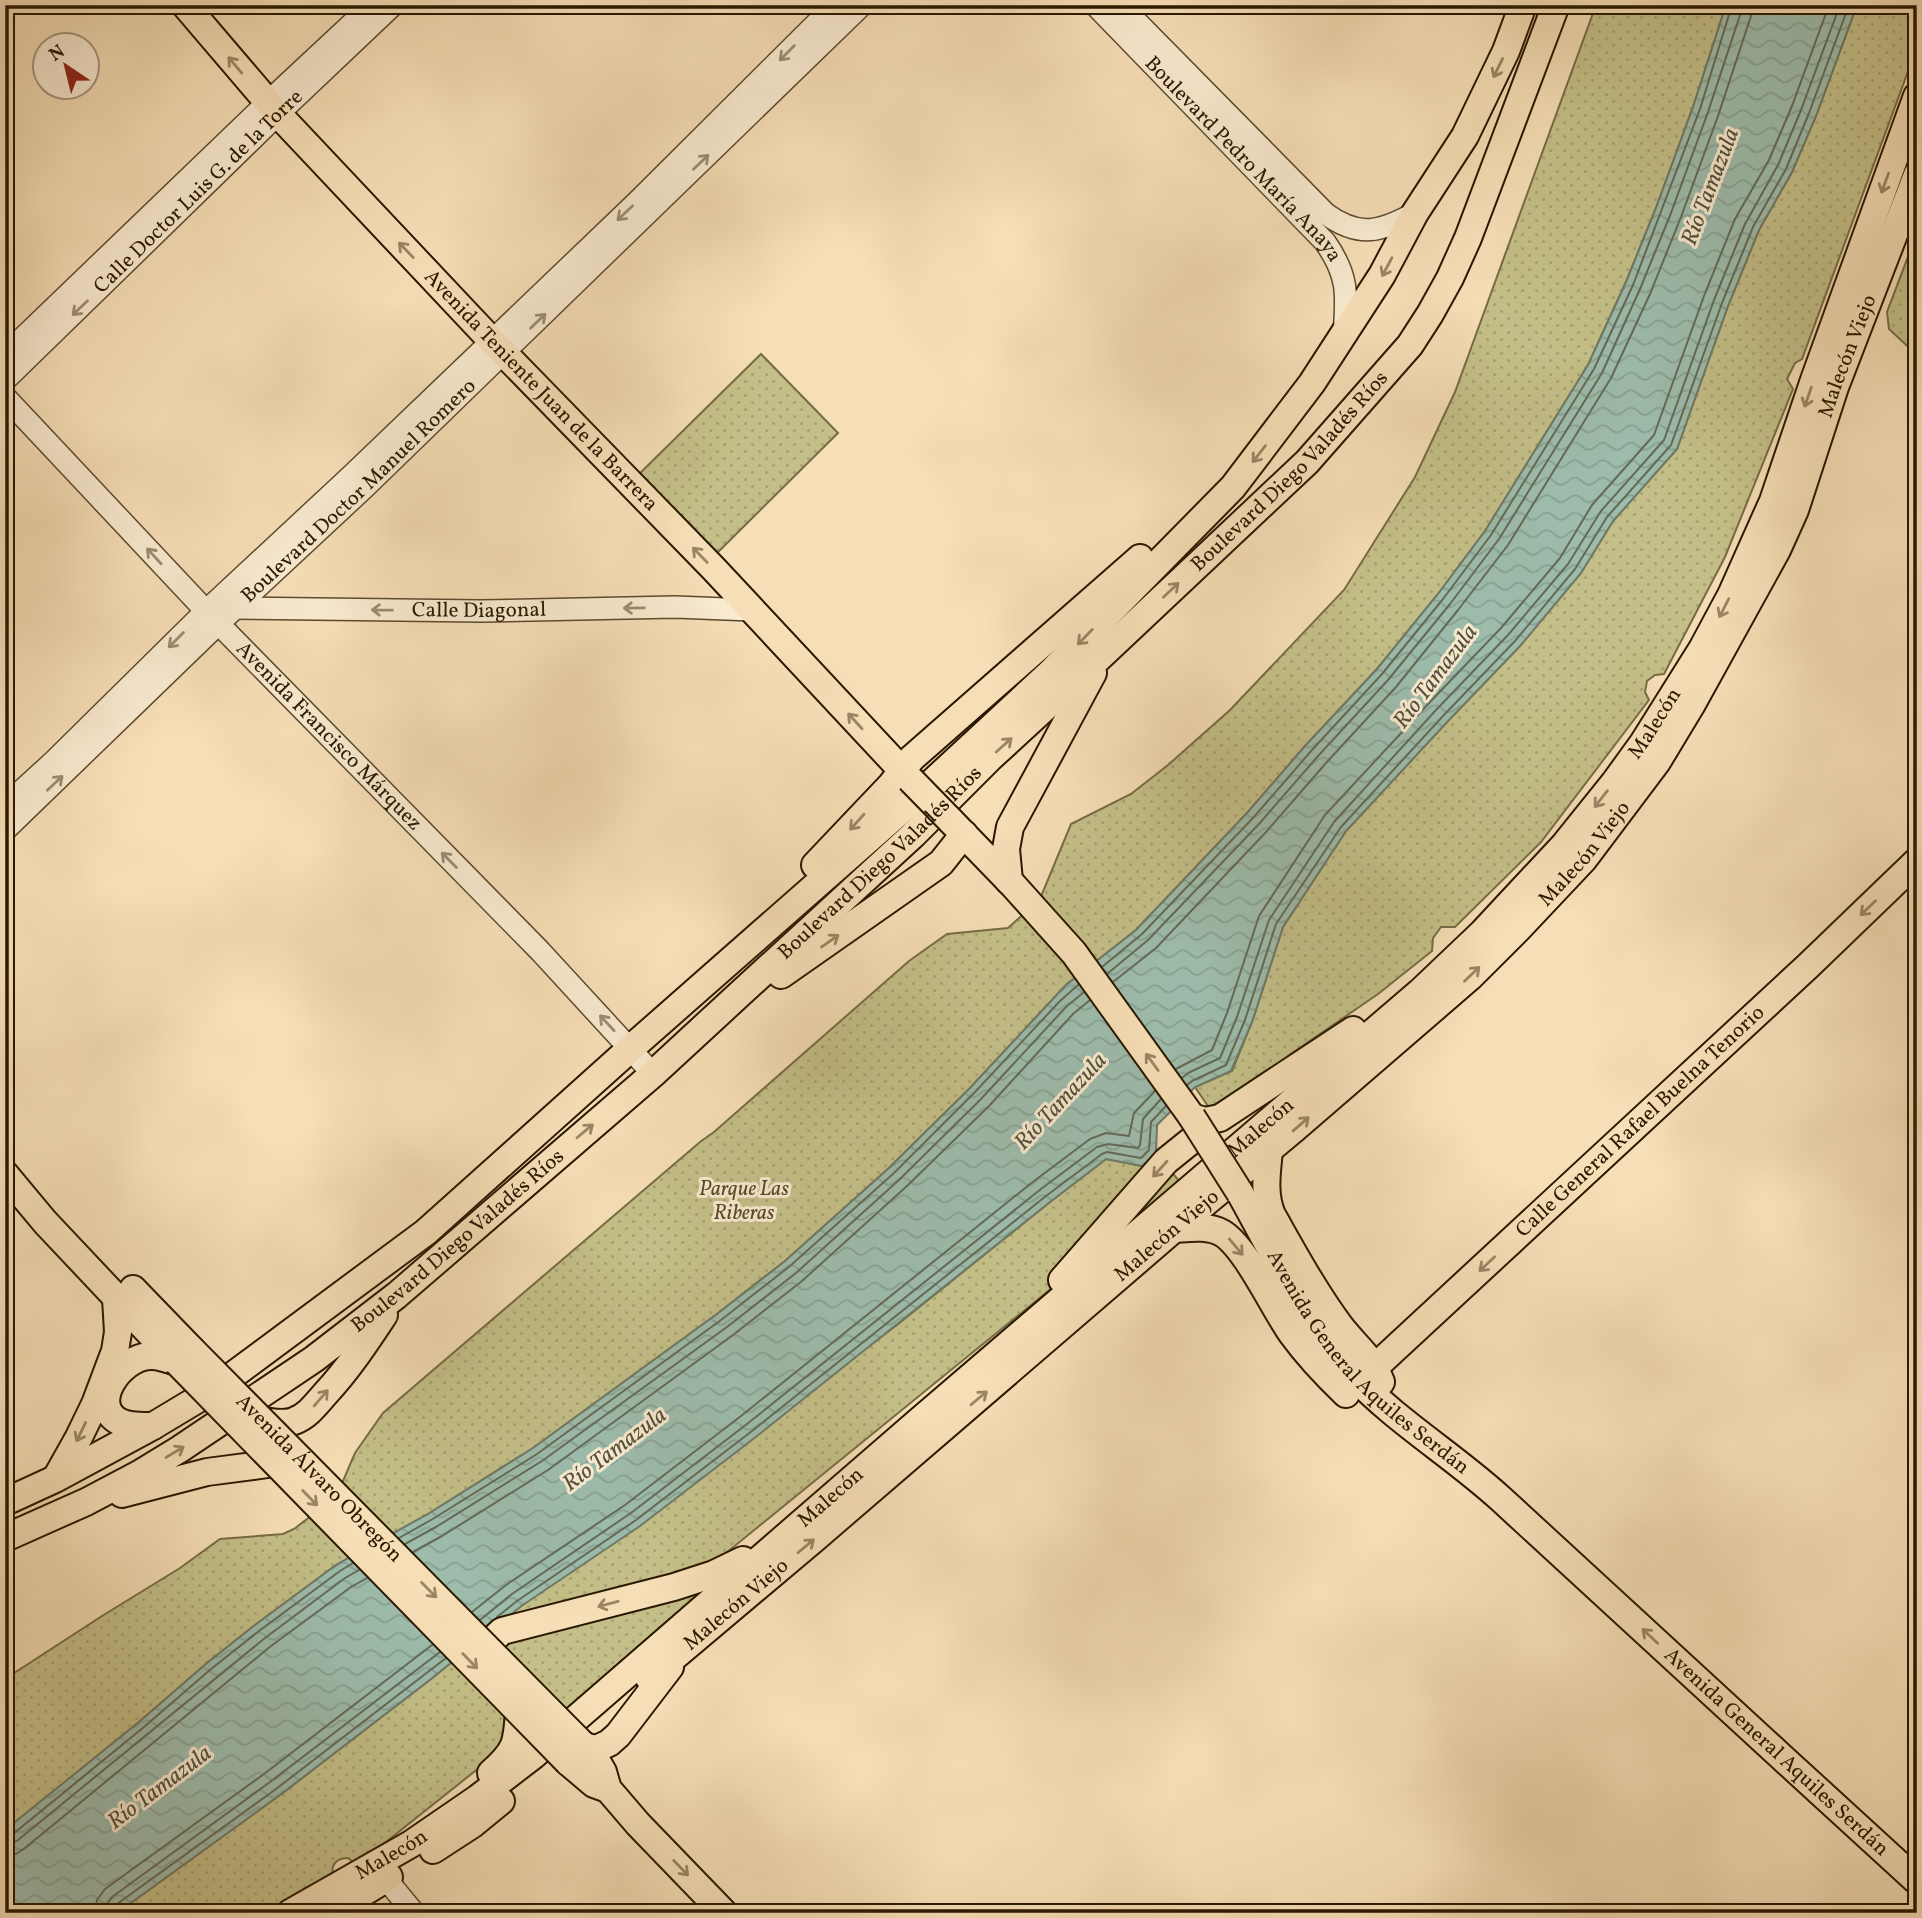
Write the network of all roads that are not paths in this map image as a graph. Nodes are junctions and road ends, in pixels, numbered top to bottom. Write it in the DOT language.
graph roads {
  1 [pos="185,5"];
  2 [pos="372,5"];
  3 [pos="393,5"];
  4 [pos="835,5"];
  5 [pos="862,5"];
  6 [pos="1095,5"];
  7 [pos="1120,5"];
  8 [pos="1523,5"];
  9 [pos="1556,5"];
  10 [pos="1917,96"];
  11 [pos="273,108"];
  12 [pos="1465,136"];
  13 [pos="1917,174"];
  14 [pos="1487,184"];
  15 [pos="1415,214"];
  16 [pos="1344,335"];
  17 [pos="498,346"];
  18 [pos="5,355"];
  19 [pos="5,380"];
  20 [pos="1312,383"];
  21 [pos="5,397"];
  22 [pos="1307,462"];
  23 [pos="1773,501"];
  24 [pos="1218,503"];
  25 [pos="1777,550"];
  26 [pos="237,608"];
  27 [pos="751,610"];
  28 [pos="212,618"];
  29 [pos="1102,655"];
  30 [pos="906,775"];
  31 [pos="5,806"];
  32 [pos="957,827"];
  33 [pos="5,830"];
  34 [pos="1917,860"];
  35 [pos="1011,883"];
  36 [pos="700,989"];
  37 [pos="1415,997"];
  38 [pos="731,1002"];
  39 [pos="630,1049"];
  40 [pos="653,1074"];
  41 [pos="1197,1124"];
  42 [pos="1269,1150"];
  43 [pos="10,1178"];
  44 [pos="1174,1229"];
  45 [pos="397,1294"];
  46 [pos="117,1298"];
  47 [pos="1011,1341"];
  48 [pos="184,1356"];
  49 [pos="1360,1381"];
  50 [pos="262,1421"];
  51 [pos="153,1426"];
  52 [pos="275,1463"];
  53 [pos="55,1479"];
  54 [pos="5,1502"];
  55 [pos="86,1502"];
  56 [pos="5,1538"];
  57 [pos="772,1547"];
  58 [pos="485,1647"];
  59 [pos="684,1649"];
  60 [pos="519,1711"];
  61 [pos="578,1750"];
  62 [pos="437,1827"];
  63 [pos="386,1879"];
  64 [pos="1917,1881"];
  65 [pos="290,1913"];
  66 [pos="330,1913"];
  67 [pos="414,1913"];
  68 [pos="724,1913"];
  11 -- 1 [label="main road, Avenida Teniente Juan de la Barrera, one-way"];
  2 -- 11 [label="street, Calle Doctor Luis G. de la Torre"];
  3 -- 11 [label="street, Calle Doctor Luis G. de la Torre"];
  4 -- 17 [label="street, Boulevard Doctor Manuel Romero, one-way"];
  17 -- 5 [label="street, Boulevard Doctor Manuel Romero, one-way"];
  6 -- 16 [label="street, Boulevard Pedro María Anaya"];
  7 -- 15 [label="street, Boulevard Pedro María Anaya"];
  8 -- 12 [label="main road, Boulevard Diego Valadés Ríos, one-way"];
  9 -- 14 [label="main road, Boulevard Diego Valadés Ríos"];
  10 -- 23 [label="main road, Malecón, one-way"];
  17 -- 11 [label="main road, Avenida Teniente Juan de la Barrera, one-way"];
  11 -- 18 [label="street, Calle Doctor Luis G. de la Torre"];
  11 -- 19 [label="street, Calle Doctor Luis G. de la Torre, one-way"];
  12 -- 14 [label="main road"];
  12 -- 15 [label="main road, Boulevard Diego Valadés Ríos"];
  13 -- 25 [label="main road, Malecón Viejo"];
  14 -- 22 [label="main road, Boulevard Diego Valadés Ríos"];
  15 -- 16 [label="main road, Boulevard Diego Valadés Ríos, one-way"];
  16 -- 20 [label="main road, Boulevard Diego Valadés Ríos"];
  17 -- 26 [label="street, Boulevard Doctor Manuel Romero"];
  27 -- 17 [label="main road, Avenida Teniente Juan de la Barrera, one-way"];
  17 -- 28 [label="street, Boulevard Doctor Manuel Romero"];
  20 -- 22 [label="main road"];
  20 -- 24 [label="main road, Boulevard Diego Valadés Ríos, one-way"];
  28 -- 21 [label="street, Avenida Francisco Márquez, one-way"];
  29 -- 22 [label="main road, Boulevard Diego Valadés Ríos, one-way"];
  23 -- 25 [label="main road"];
  23 -- 37 [label="main road, Malecón, one-way"];
  24 -- 30 [label="main road"];
  24 -- 36 [label="main road, Boulevard Diego Valadés Ríos, one-way"];
  42 -- 25 [label="main road, Malecón Viejo, one-way"];
  27 -- 26 [label="street, Calle Diagonal, one-way"];
  26 -- 28 [label="street, Boulevard Doctor Manuel Romero"];
  30 -- 27 [label="main road, Avenida Teniente Juan de la Barrera, one-way"];
  28 -- 31 [label="street, Boulevard Doctor Manuel Romero, one-way"];
  33 -- 28 [label="street, Boulevard Doctor Manuel Romero, one-way"];
  39 -- 28 [label="street, Avenida Francisco Márquez, one-way"];
  29 -- 35 [label="main road"];
  38 -- 29 [label="main road, Boulevard Diego Valadés Ríos, one-way"];
  30 -- 32 [label="main road, Avenida General Aquiles Serdán, bridge"];
  30 -- 36 [label="main road, one-way"];
  32 -- 35 [label="main road, Avenida General Aquiles Serdán"];
  38 -- 32 [label="main road, one-way"];
  34 -- 49 [label="main road, Calle General Rafael Buelna Tenorio, one-way"];
  41 -- 35 [label="main road, Avenida General Aquiles Serdán, one-way"];
  36 -- 39 [label="main road, Boulevard Diego Valadés Ríos"];
  37 -- 41 [label="main road"];
  37 -- 47 [label="main road, Malecón"];
  38 -- 40 [label="main road, Boulevard Diego Valadés Ríos"];
  39 -- 40 [label="street, Avenida Francisco Márquez"];
  39 -- 51 [label="main road, Boulevard Diego Valadés Ríos"];
  45 -- 40 [label="main road, Boulevard Diego Valadés Ríos, one-way"];
  41 -- 47 [label="main road, one-way"];
  41 -- 49 [label="main road, Avenida General Aquiles Serdán, bridge"];
  42 -- 44 [label="main road, Malecón Viejo"];
  42 -- 49 [label="main road"];
  43 -- 46 [label="main road, Avenida Álvaro Obregón"];
  43 -- 48 [label="main road, Avenida Álvaro Obregón"];
  44 -- 49 [label="main road, one-way"];
  59 -- 44 [label="main road, Malecón Viejo, one-way"];
  50 -- 45 [label="main road, one-way"];
  55 -- 45 [label="main road, Boulevard Diego Valadés Ríos, one-way"];
  46 -- 48 [label="main road, Avenida Álvaro Obregón"];
  46 -- 53 [label="main road, one-way"];
  47 -- 57 [label="main road, Malecón"];
  48 -- 50 [label="main road, Avenida Álvaro Obregón, bridge"];
  48 -- 51 [label="main road"];
  48 -- 52 [label="main road, Avenida Álvaro Obregón, bridge"];
  64 -- 49 [label="main road, Avenida General Aquiles Serdán, one-way"];
  50 -- 58 [label="main road, Avenida Álvaro Obregón, one-way, bridge"];
  51 -- 53 [label="main road, Boulevard Diego Valadés Ríos"];
  52 -- 55 [label="main road"];
  52 -- 60 [label="main road, Avenida Álvaro Obregón, one-way, bridge"];
  53 -- 54 [label="main road, Boulevard Diego Valadés Ríos"];
  55 -- 56 [label="main road, Boulevard Diego Valadés Ríos"];
  57 -- 58 [label="main road, one-way"];
  57 -- 62 [label="main road, Malecón"];
  58 -- 61 [label="main road, Avenida Álvaro Obregón, bridge"];
  59 -- 61 [label="main road"];
  59 -- 63 [label="main road, Malecón Viejo"];
  60 -- 61 [label="main road, Avenida Álvaro Obregón, bridge"];
  60 -- 62 [label="main road"];
  61 -- 68 [label="main road, Avenida Álvaro Obregón, one-way"];
  62 -- 65 [label="main road, Malecón"];
  63 -- 66 [label="main road, Malecón Viejo"];
  63 -- 67 [label="street"];
}
